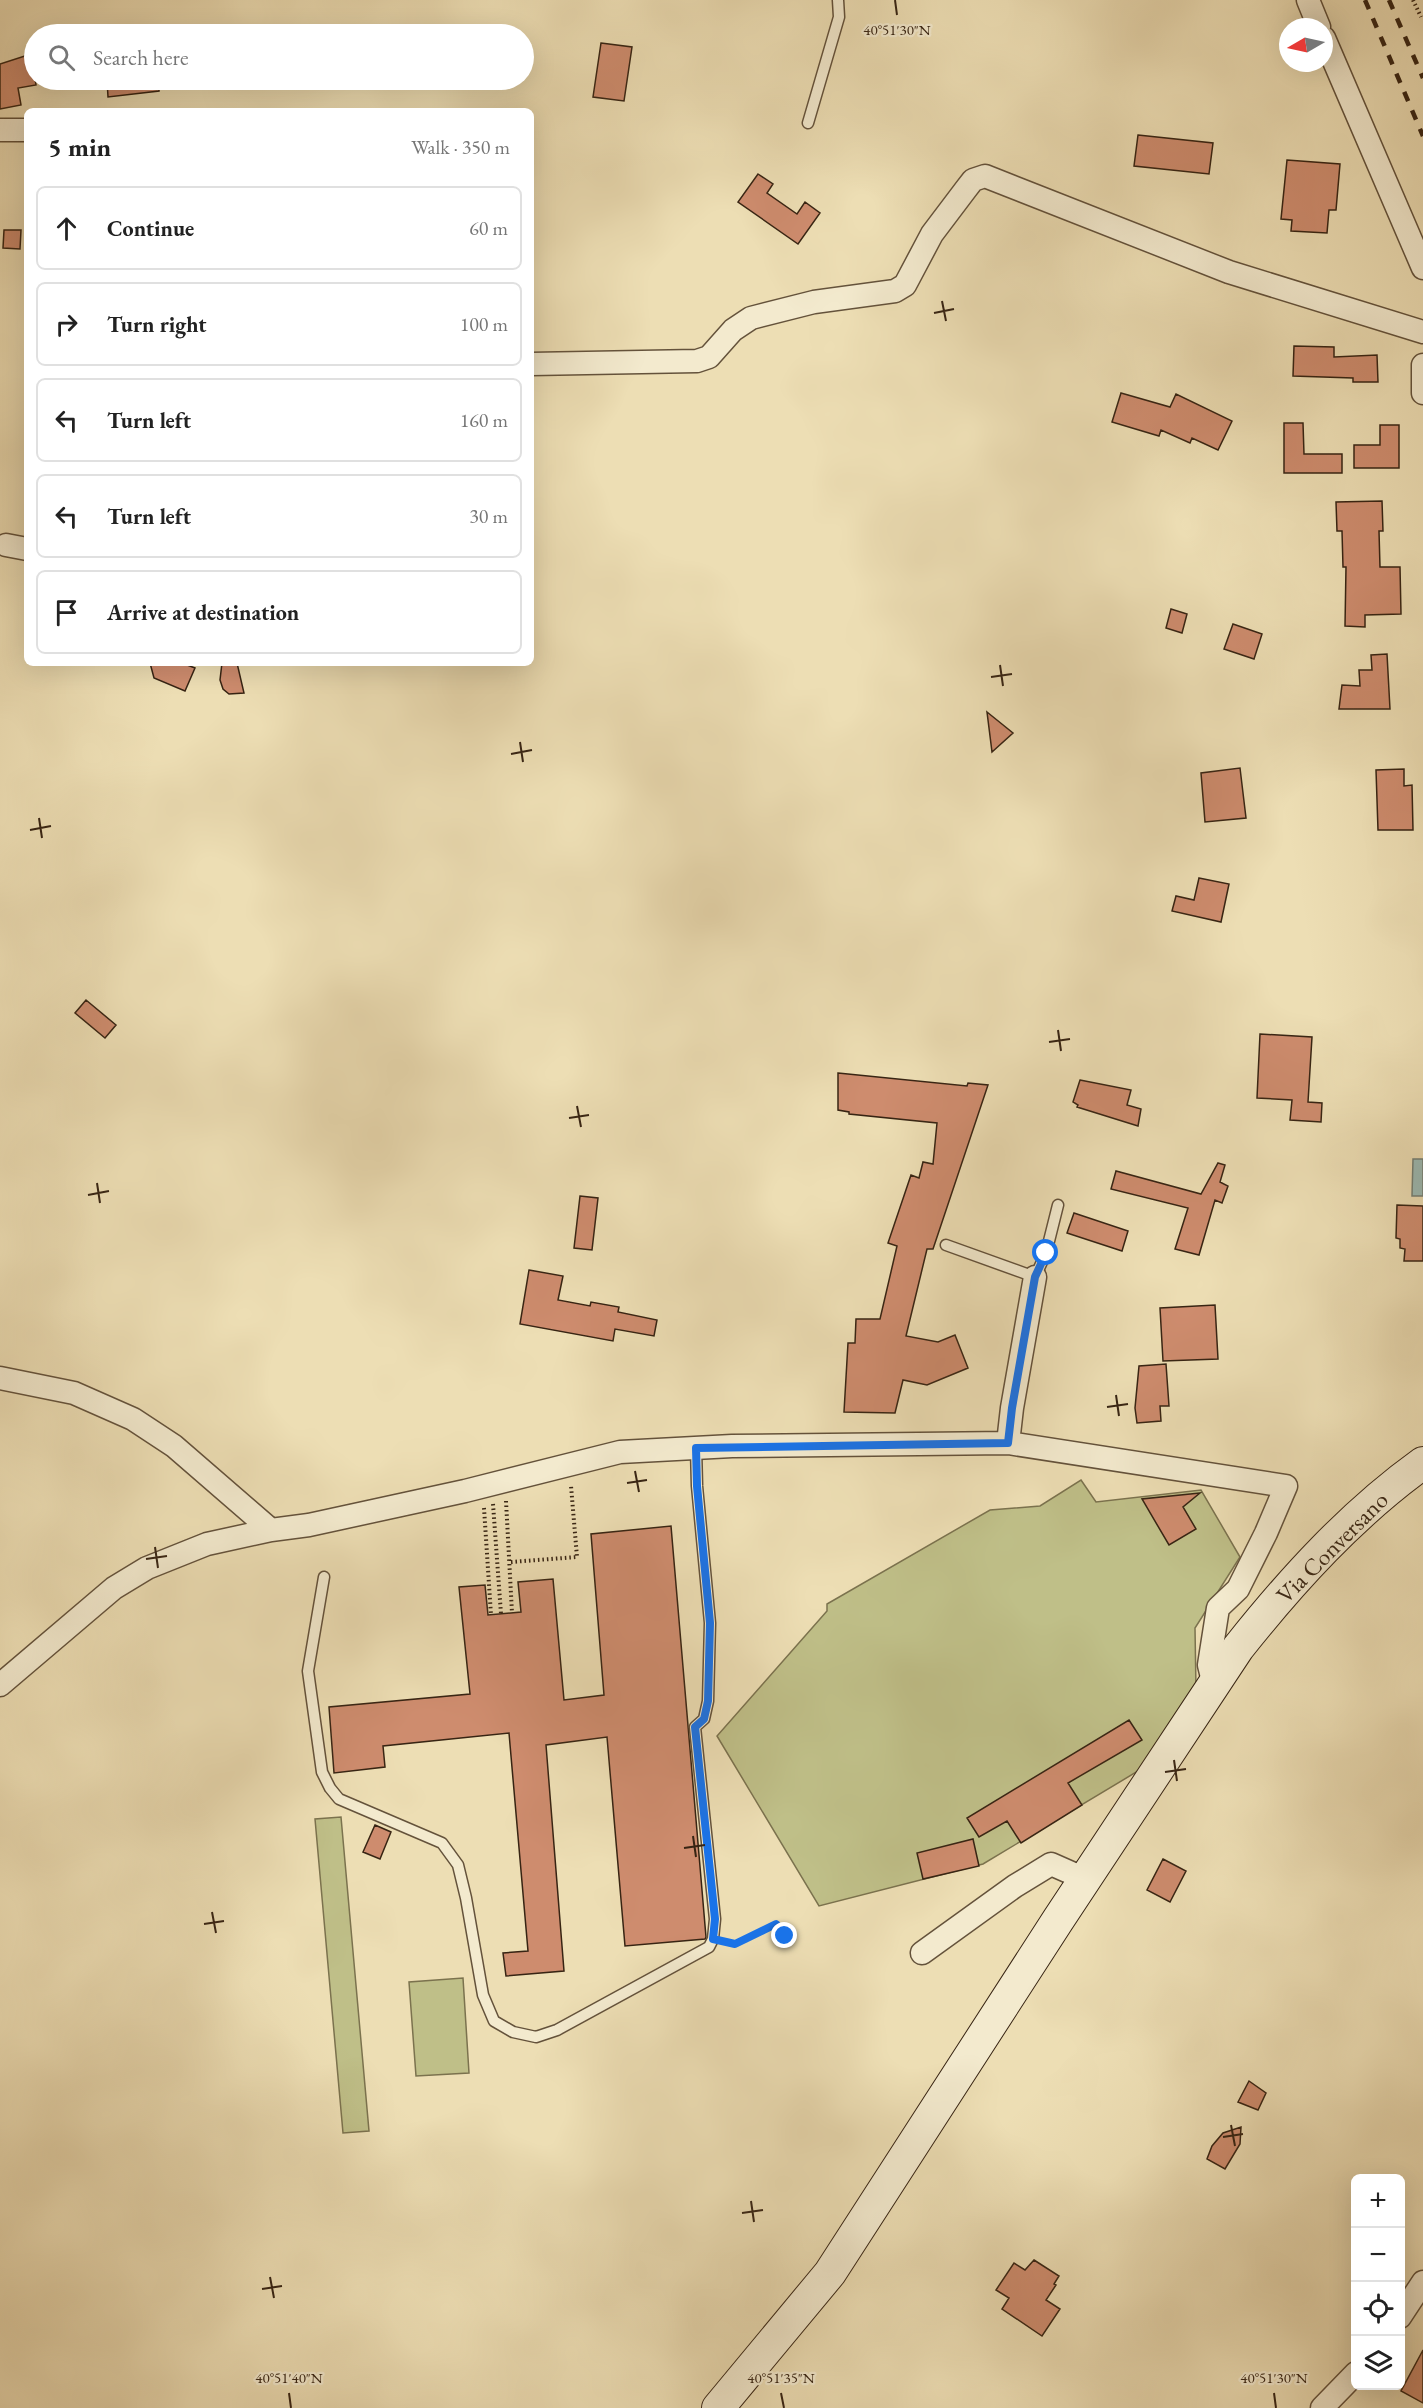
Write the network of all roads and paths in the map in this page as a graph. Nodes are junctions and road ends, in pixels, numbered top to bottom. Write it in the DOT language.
graph roads {
  1 [pos="838,0"];
  2 [pos="1308,0"];
  3 [pos="1413,0"];
  4 [pos="1421,16"];
  5 [pos="1315,18"];
  6 [pos="1333,59"];
  7 [pos="808,123"];
  8 [pos="0,130"];
  9 [pos="24,130"];
  10 [pos="1423,268"];
  11 [pos="1423,332"];
  12 [pos="534,364"];
  13 [pos="1423,365"];
  14 [pos="1423,393"];
  15 [pos="1058,1206"];
  16 [pos="946,1245"];
  17 [pos="1035,1277"];
  18 [pos="0,1378"];
  19 [pos="1008,1443"];
  20 [pos="696,1448"];
  21 [pos="1423,1463"];
  22 [pos="571,1482"];
  23 [pos="506,1501"];
  24 [pos="493,1504"];
  25 [pos="483,1507"];
  26 [pos="271,1530"];
  27 [pos="511,1562"];
  28 [pos="324,1576"];
  29 [pos="512,1613"];
  30 [pos="501,1614"];
  31 [pos="491,1615"];
  32 [pos="0,1684"];
  33 [pos="1214,1685"];
  34 [pos="1085,1879"];
  35 [pos="785,1936"];
  36 [pos="713,1939"];
  37 [pos="922,1953"];
  38 [pos="1423,2282"];
  39 [pos="1405,2311"];
  40 [pos="1351,2378"];
  41 [pos="718,2408"];
  42 [pos="1322,2408"];
  1 -- 7 [label="lane"];
  2 -- 5 [label="street"];
  3 -- 4 [label="path"];
  6 -- 10 [label="street"];
  8 -- 9 [label="street"];
  11 -- 12 [label="street"];
  13 -- 14 [label="street"];
  15 -- 17 [label="lane"];
  16 -- 17 [label="lane"];
  17 -- 19 [label="street"];
  18 -- 26 [label="street"];
  19 -- 20 [label="street"];
  19 -- 33 [label="street"];
  20 -- 26 [label="street"];
  20 -- 36 [label="lane"];
  21 -- 33 [label="main road, Via Conversano"];
  22 -- 27 [label="path"];
  23 -- 27 [label="path"];
  24 -- 30 [label="path"];
  25 -- 31 [label="path"];
  26 -- 32 [label="street"];
  27 -- 29 [label="path"];
  28 -- 36 [label="lane"];
  33 -- 34 [label="main road, Via Conversano"];
  34 -- 37 [label="street"];
  34 -- 41 [label="main road, Via Conversano"];
  35 -- 36 [label="path"];
  38 -- 39 [label="street"];
  40 -- 42 [label="street"];
}
